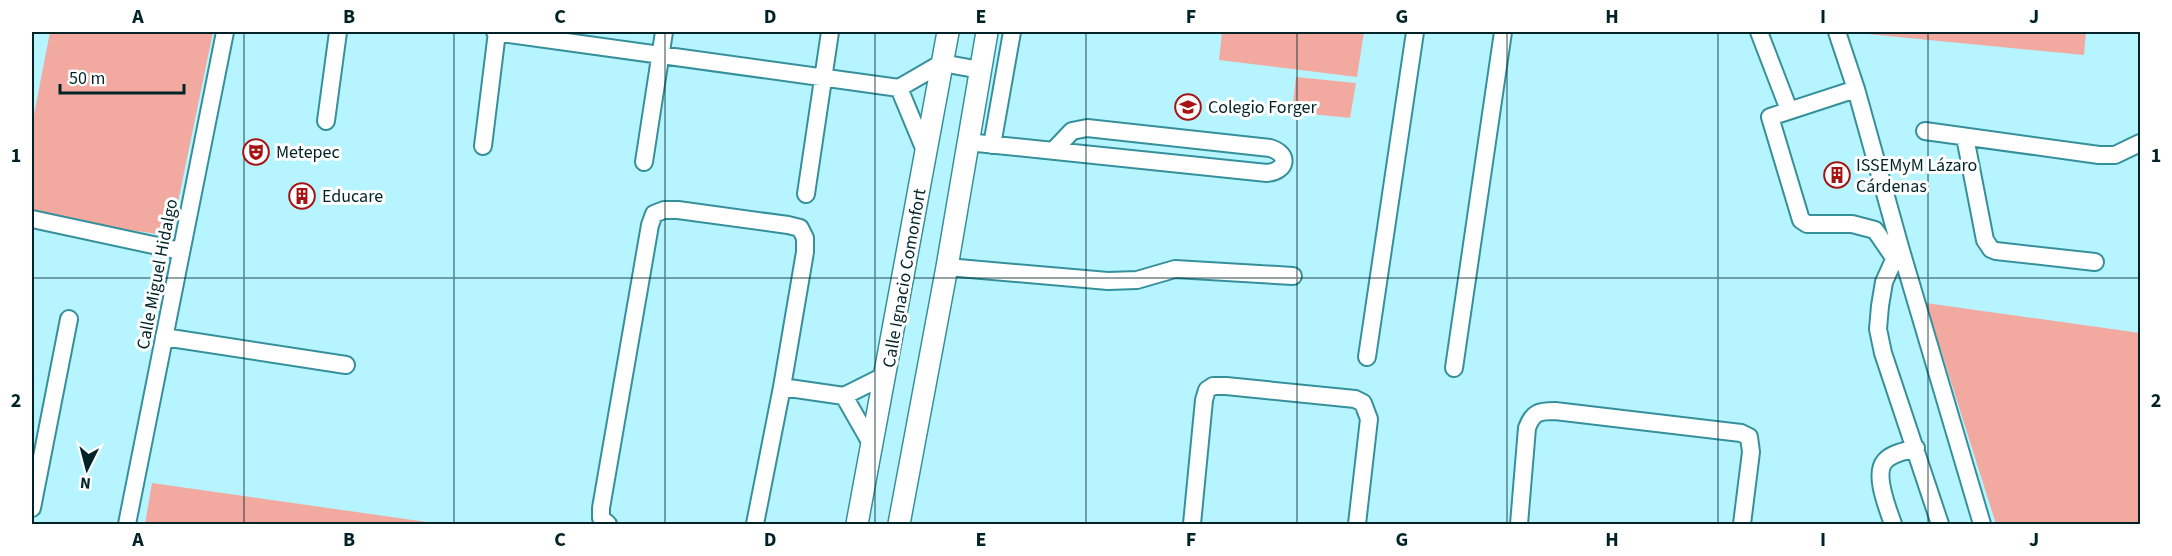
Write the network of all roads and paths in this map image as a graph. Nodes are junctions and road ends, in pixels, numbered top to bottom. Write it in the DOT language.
graph roads {
  1 [pos="225,32"];
  2 [pos="338,32"];
  3 [pos="496,32"];
  4 [pos="664,32"];
  5 [pos="830,32"];
  6 [pos="948,32"];
  7 [pos="987,32"];
  8 [pos="1012,32"];
  9 [pos="1415,32"];
  10 [pos="1503,32"];
  11 [pos="1760,32"];
  12 [pos="1837,32"];
  13 [pos="660,54"];
  14 [pos="942,63"];
  15 [pos="980,70"];
  16 [pos="823,77"];
  17 [pos="899,88"];
  18 [pos="1856,89"];
  19 [pos="1789,110"];
  20 [pos="326,121"];
  21 [pos="1924,131"];
  22 [pos="1965,137"];
  23 [pos="968,142"];
  24 [pos="2140,142"];
  25 [pos="992,145"];
  26 [pos="483,146"];
  27 [pos="1053,151"];
  28 [pos="926,153"];
  29 [pos="644,162"];
  30 [pos="806,194"];
  31 [pos="32,219"];
  32 [pos="181,251"];
  33 [pos="1897,253"];
  34 [pos="2095,262"];
  35 [pos="947,267"];
  36 [pos="1293,276"];
  37 [pos="69,319"];
  38 [pos="165,337"];
  39 [pos="1367,357"];
  40 [pos="346,364"];
  41 [pos="1454,368"];
  42 [pos="886,375"];
  43 [pos="782,387"];
  44 [pos="844,396"];
  45 [pos="873,445"];
  46 [pos="1916,448"];
  47 [pos="32,508"];
  48 [pos="127,525"];
  49 [pos="608,525"];
  50 [pos="755,525"];
  51 [pos="858,525"];
  52 [pos="899,525"];
  53 [pos="1192,525"];
  54 [pos="1357,525"];
  55 [pos="1519,525"];
  56 [pos="1742,525"];
  57 [pos="1893,525"];
  58 [pos="1940,525"];
  59 [pos="1982,525"];
  1 -- 32 [label="street, Calle Miguel Hidalgo"];
  2 -- 20 [label="street"];
  3 -- 13 [label="street"];
  3 -- 26 [label="street"];
  4 -- 13 [label="street"];
  5 -- 16 [label="street"];
  6 -- 14 [label="main road, Calle Ignacio Comonfort"];
  7 -- 15 [label="main road"];
  8 -- 25 [label="street"];
  9 -- 39 [label="street"];
  10 -- 41 [label="street"];
  11 -- 19 [label="street"];
  12 -- 18 [label="street"];
  13 -- 16 [label="street"];
  13 -- 29 [label="street"];
  14 -- 15 [label="street"];
  14 -- 17 [label="street"];
  14 -- 28 [label="main road, Calle Ignacio Comonfort"];
  15 -- 23 [label="main road"];
  16 -- 17 [label="street"];
  16 -- 30 [label="street"];
  17 -- 28 [label="street"];
  18 -- 19 [label="street"];
  18 -- 33 [label="street"];
  19 -- 33 [label="street"];
  21 -- 22 [label="street"];
  22 -- 24 [label="street"];
  22 -- 34 [label="street"];
  23 -- 25 [label="street"];
  23 -- 35 [label="main road"];
  25 -- 27 [label="street"];
  27 -- 27 [label="street"];
  28 -- 42 [label="main road, Calle Ignacio Comonfort"];
  31 -- 32 [label="street"];
  32 -- 38 [label="street, Calle Miguel Hidalgo"];
  33 -- 46 [label="street"];
  33 -- 59 [label="street"];
  35 -- 36 [label="street"];
  35 -- 52 [label="main road"];
  37 -- 47 [label="street"];
  38 -- 40 [label="street"];
  38 -- 48 [label="street, Calle Miguel Hidalgo"];
  42 -- 44 [label="street"];
  42 -- 45 [label="main road, Calle Ignacio Comonfort"];
  43 -- 44 [label="street"];
  43 -- 49 [label="street"];
  43 -- 50 [label="street"];
  44 -- 45 [label="street"];
  45 -- 51 [label="main road, Calle Ignacio Comonfort"];
  46 -- 57 [label="street"];
  46 -- 58 [label="street"];
  53 -- 54 [label="street"];
  55 -- 56 [label="street"];
}
